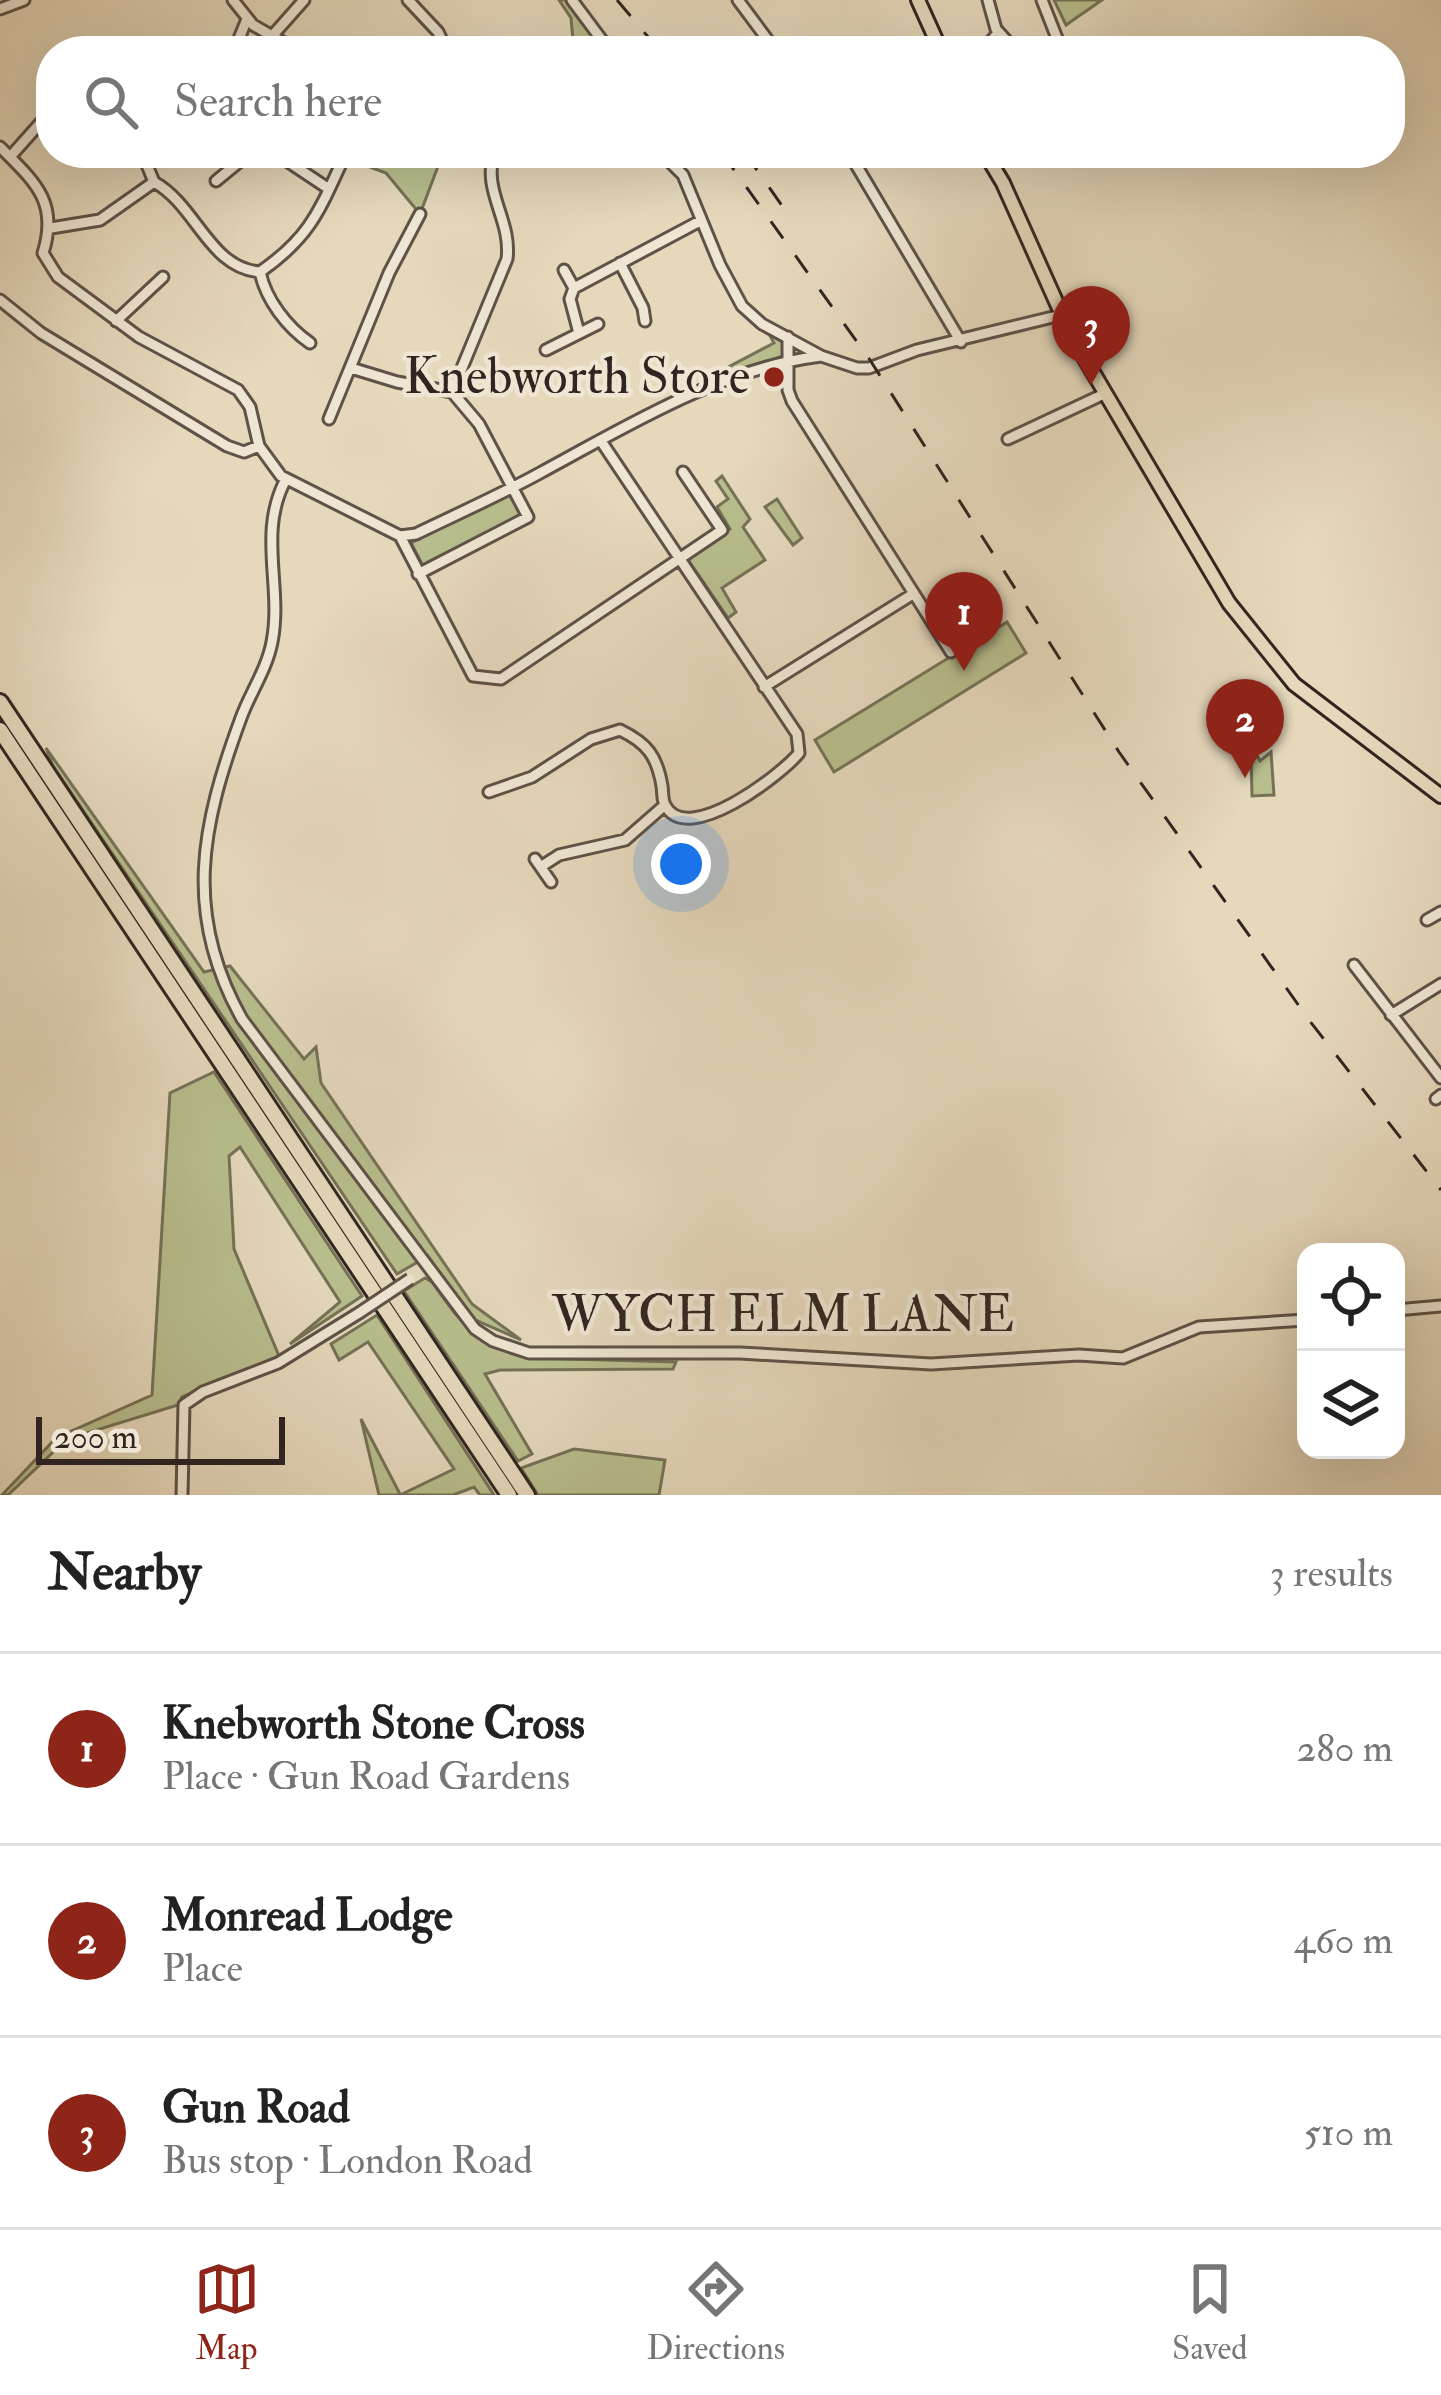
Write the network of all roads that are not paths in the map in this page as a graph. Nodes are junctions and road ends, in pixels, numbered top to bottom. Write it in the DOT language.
graph roads {
  1 [pos="24,0"];
  2 [pos="233,0"];
  3 [pos="304,0"];
  4 [pos="408,0"];
  5 [pos="572,0"];
  6 [pos="738,0"];
  7 [pos="918,0"];
  8 [pos="988,0"];
  9 [pos="1042,0"];
  10 [pos="0,8"];
  11 [pos="247,19"];
  12 [pos="999,32"];
  13 [pos="274,35"];
  14 [pos="241,36"];
  15 [pos="441,36"];
  16 [pos="600,36"];
  17 [pos="765,36"];
  18 [pos="934,36"];
  19 [pos="995,36"];
  20 [pos="1003,36"];
  21 [pos="1057,36"];
  22 [pos="36,128"];
  23 [pos="0,147"];
  24 [pos="10,157"];
  25 [pos="148,168"];
  26 [pos="232,168"];
  27 [pos="297,168"];
  28 [pos="338,168"];
  29 [pos="492,168"];
  30 [pos="675,168"];
  31 [pos="858,168"];
  32 [pos="994,168"];
  33 [pos="216,181"];
  34 [pos="154,182"];
  35 [pos="328,189"];
  36 [pos="420,214"];
  37 [pos="700,221"];
  38 [pos="51,228"];
  39 [pos="620,263"];
  40 [pos="563,270"];
  41 [pos="260,272"];
  42 [pos="163,277"];
  43 [pos="574,288"];
  44 [pos="0,300"];
  45 [pos="1060,315"];
  46 [pos="116,321"];
  47 [pos="645,321"];
  48 [pos="598,324"];
  49 [pos="579,333"];
  50 [pos="788,337"];
  51 [pos="961,342"];
  52 [pos="310,343"];
  53 [pos="546,350"];
  54 [pos="821,356"];
  55 [pos="788,363"];
  56 [pos="351,368"];
  57 [pos="452,392"];
  58 [pos="1106,393"];
  59 [pos="329,419"];
  60 [pos="601,440"];
  61 [pos="1008,440"];
  62 [pos="259,446"];
  63 [pos="683,472"];
  64 [pos="286,479"];
  65 [pos="513,488"];
  66 [pos="400,536"];
  67 [pos="679,558"];
  68 [pos="418,574"];
  69 [pos="913,594"];
  70 [pos="951,652"];
  71 [pos="764,686"];
  72 [pos="0,702"];
  73 [pos="0,730"];
  74 [pos="489,792"];
  75 [pos="1441,796"];
  76 [pos="665,805"];
  77 [pos="551,882"];
  78 [pos="1441,912"];
  79 [pos="1427,920"];
  80 [pos="1354,965"];
  81 [pos="1441,984"];
  82 [pos="1391,1015"];
  83 [pos="1441,1057"];
  84 [pos="1430,1065"];
  85 [pos="1441,1078"];
  86 [pos="429,1266"];
  87 [pos="1441,1306"];
  88 [pos="1405,1309"];
  89 [pos="1297,1321"];
  90 [pos="182,1495"];
  91 [pos="509,1495"];
  92 [pos="527,1495"];
  1 -- 10 [label="street"];
  2 -- 11 [label="street"];
  3 -- 13 [label="street"];
  4 -- 15 [label="street"];
  5 -- 16 [label="street"];
  6 -- 17 [label="street"];
  7 -- 18 [label="main road"];
  8 -- 12 [label="street"];
  9 -- 21 [label="street"];
  11 -- 13 [label="street"];
  11 -- 14 [label="street"];
  12 -- 19 [label="street"];
  12 -- 20 [label="street"];
  22 -- 24 [label="street"];
  23 -- 24 [label="street"];
  24 -- 38 [label="street"];
  25 -- 34 [label="street"];
  26 -- 33 [label="street"];
  27 -- 35 [label="street"];
  28 -- 35 [label="street"];
  29 -- 57 [label="street"];
  30 -- 37 [label="street"];
  31 -- 51 [label="street"];
  32 -- 45 [label="main road"];
  34 -- 38 [label="street"];
  34 -- 41 [label="street"];
  35 -- 41 [label="street"];
  36 -- 56 [label="street"];
  37 -- 39 [label="street"];
  37 -- 50 [label="street"];
  38 -- 46 [label="street"];
  39 -- 43 [label="street"];
  39 -- 47 [label="street"];
  40 -- 43 [label="street"];
  41 -- 52 [label="street"];
  42 -- 46 [label="street"];
  43 -- 49 [label="street"];
  44 -- 62 [label="street"];
  45 -- 51 [label="street"];
  45 -- 58 [label="main road"];
  46 -- 62 [label="street"];
  48 -- 49 [label="street"];
  49 -- 53 [label="street"];
  50 -- 54 [label="street"];
  50 -- 55 [label="street"];
  51 -- 54 [label="street"];
  54 -- 55 [label="street"];
  55 -- 60 [label="street"];
  55 -- 69 [label="street"];
  56 -- 57 [label="street"];
  56 -- 59 [label="street"];
  57 -- 65 [label="street"];
  58 -- 61 [label="street"];
  58 -- 75 [label="main road"];
  60 -- 65 [label="street"];
  60 -- 67 [label="street"];
  62 -- 64 [label="street"];
  63 -- 67 [label="street"];
  64 -- 66 [label="street"];
  64 -- 86 [label="street, WYCH ELM LANE"];
  65 -- 66 [label="street"];
  65 -- 68 [label="street"];
  66 -- 68 [label="street"];
  67 -- 68 [label="street"];
  67 -- 71 [label="street"];
  69 -- 70 [label="street"];
  69 -- 71 [label="street"];
  71 -- 76 [label="street"];
  72 -- 92 [label="highway"];
  73 -- 91 [label="highway"];
  74 -- 76 [label="street"];
  76 -- 77 [label="street"];
  78 -- 79 [label="street"];
  80 -- 82 [label="street"];
  81 -- 82 [label="street"];
  82 -- 84 [label="street"];
  83 -- 84 [label="street"];
  84 -- 85 [label="street"];
  86 -- 89 [label="street, WYCH ELM LANE"];
  86 -- 90 [label="street, bridge"];
  87 -- 88 [label="street"];
}
